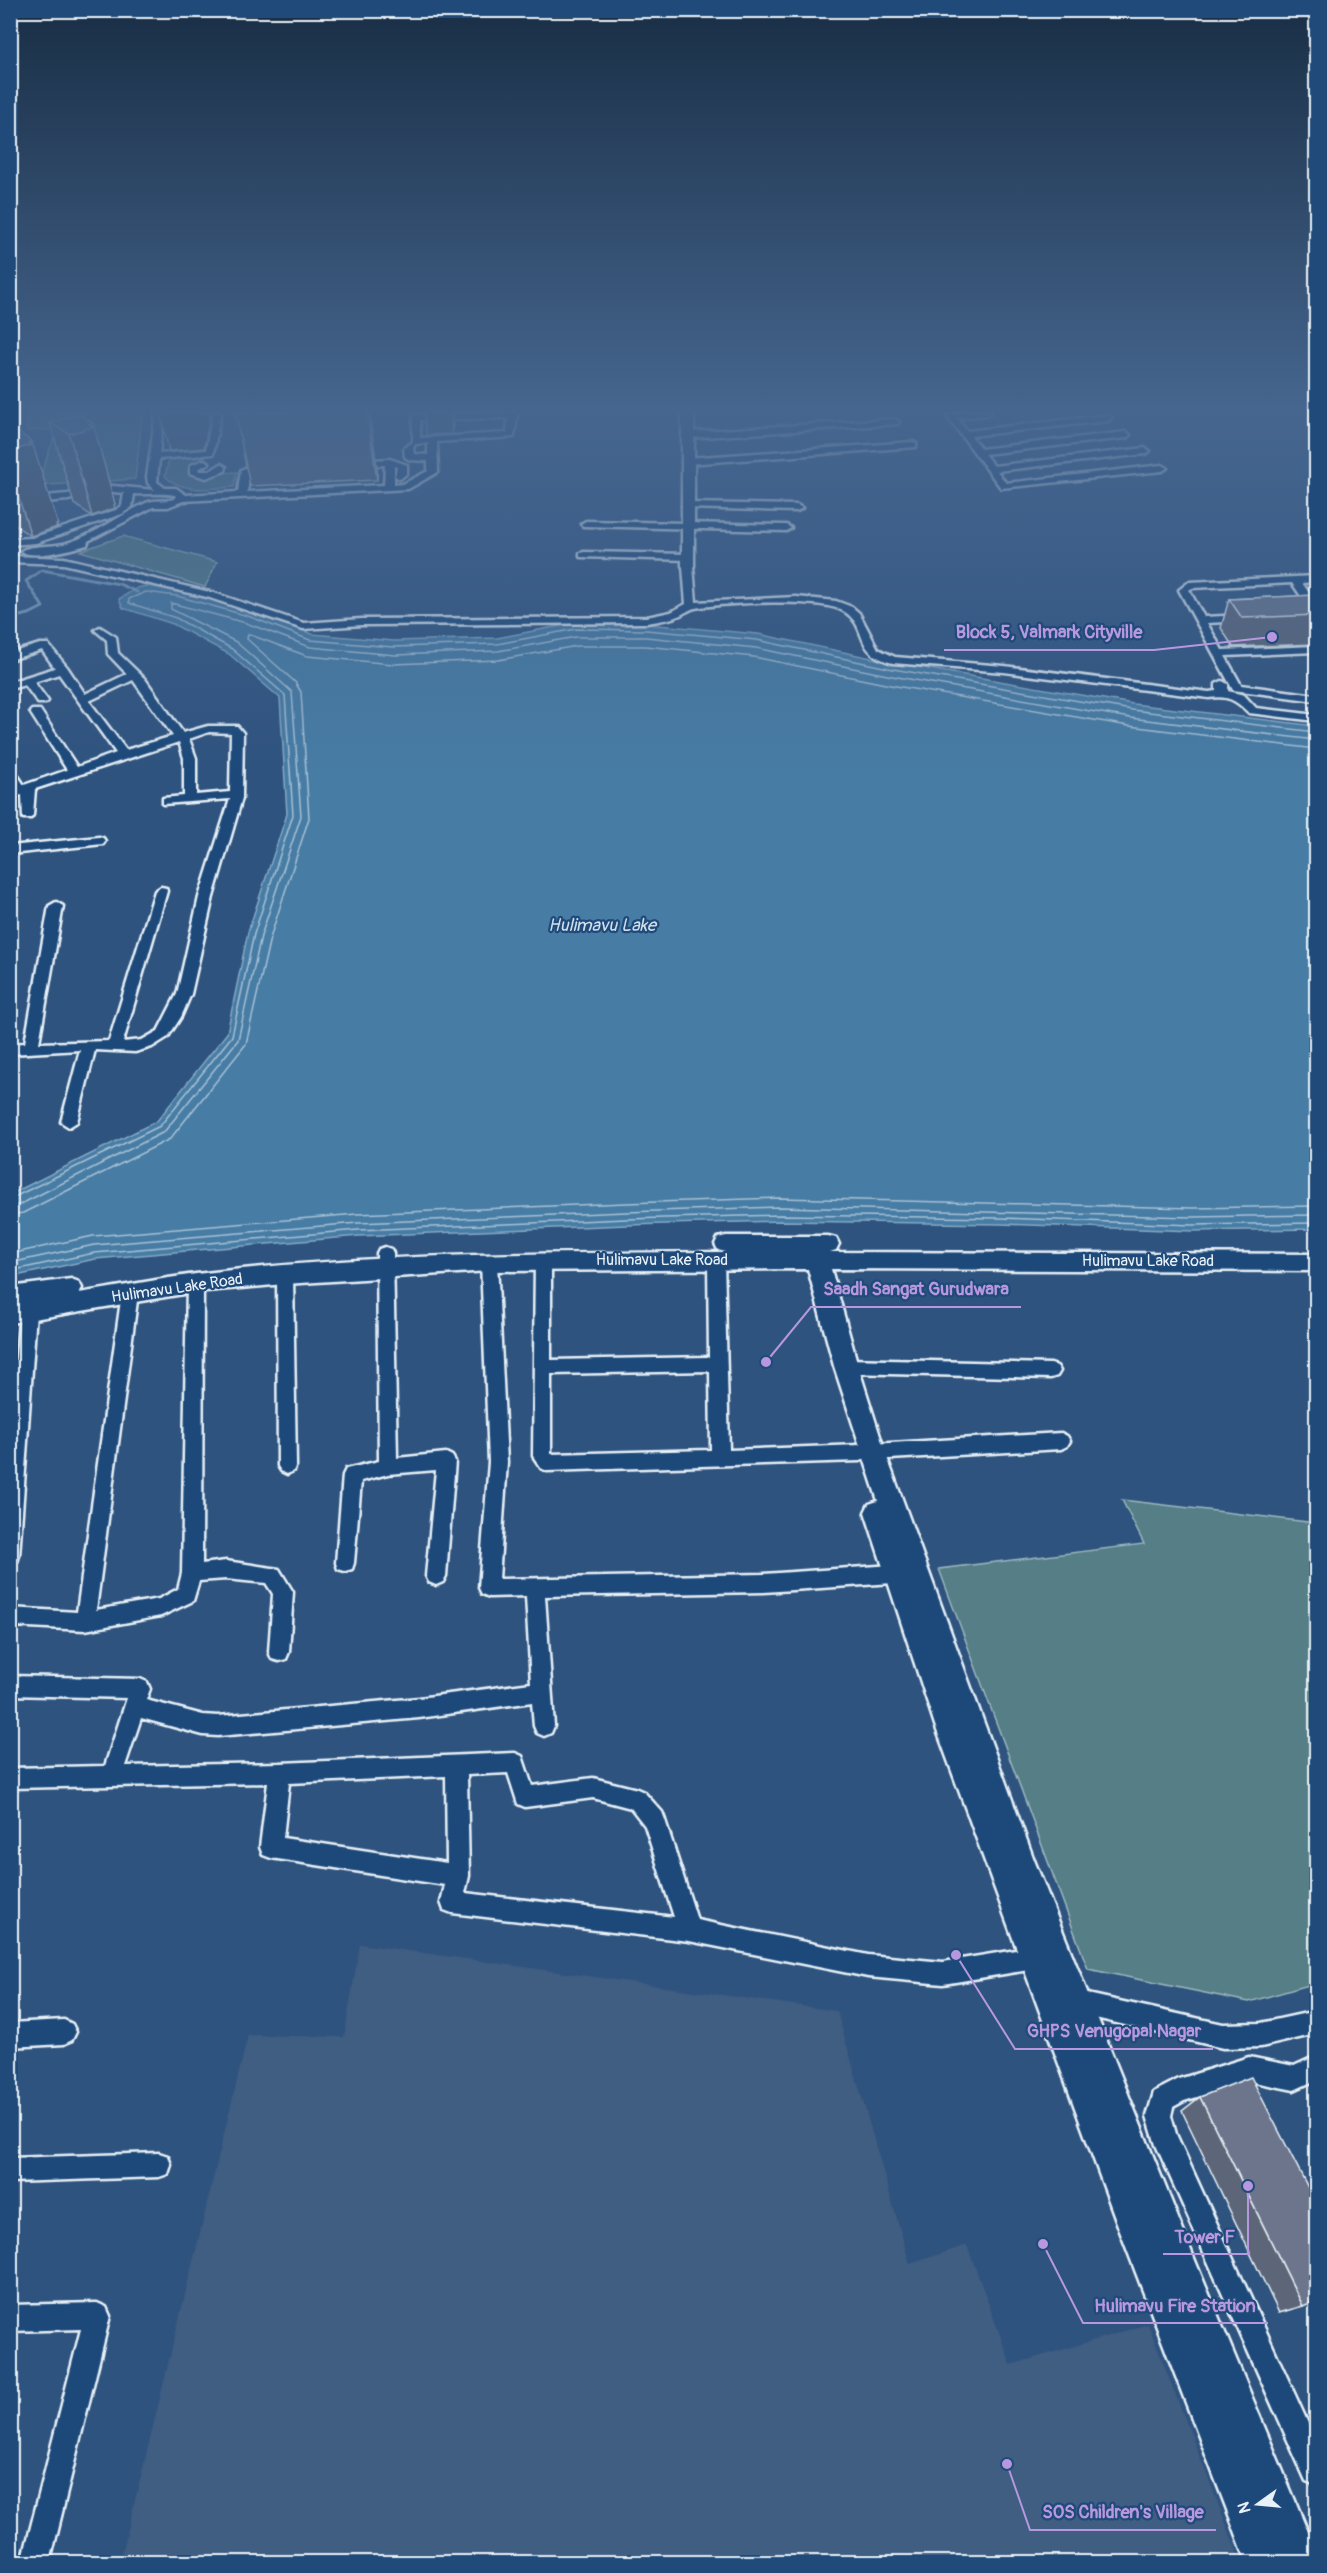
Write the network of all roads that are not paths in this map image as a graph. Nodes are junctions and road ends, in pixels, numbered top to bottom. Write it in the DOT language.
graph roads {
  1 [pos="59,532"];
  2 [pos="99,532"];
  3 [pos="114,532"];
  4 [pos="688,532"];
  5 [pos="10,542"];
  6 [pos="72,545"];
  7 [pos="10,550"];
  8 [pos="584,555"];
  9 [pos="10,559"];
  10 [pos="688,561"];
  11 [pos="1317,579"];
  12 [pos="1295,580"];
  13 [pos="691,605"];
  14 [pos="1317,610"];
  15 [pos="1259,617"];
  16 [pos="1201,620"];
  17 [pos="100,630"];
  18 [pos="1317,649"];
  19 [pos="1217,653"];
  20 [pos="10,657"];
  21 [pos="63,669"];
  22 [pos="134,675"];
  23 [pos="27,680"];
  24 [pos="10,686"];
  25 [pos="1317,698"];
  26 [pos="84,699"];
  27 [pos="1317,718"];
  28 [pos="180,738"];
  29 [pos="123,755"];
  30 [pos="74,772"];
  31 [pos="10,773"];
  32 [pos="20,791"];
  33 [pos="236,795"];
  34 [pos="190,799"];
  35 [pos="167,801"];
  36 [pos="27,815"];
  37 [pos="99,841"];
  38 [pos="10,850"];
  39 [pos="161,891"];
  40 [pos="56,906"];
  41 [pos="89,1045"];
  42 [pos="115,1046"];
  43 [pos="31,1048"];
  44 [pos="11,1050"];
  45 [pos="69,1122"];
  46 [pos="1317,1247"];
  47 [pos="806,1252"];
  48 [pos="385,1260"];
  49 [pos="543,1260"];
  50 [pos="716,1260"];
  51 [pos="489,1262"];
  52 [pos="1317,1262"];
  53 [pos="285,1275"];
  54 [pos="195,1283"];
  55 [pos="130,1293"];
  56 [pos="20,1303"];
  57 [pos="718,1364"];
  58 [pos="542,1366"];
  59 [pos="846,1366"];
  60 [pos="1051,1371"];
  61 [pos="1061,1441"];
  62 [pos="866,1453"];
  63 [pos="720,1457"];
  64 [pos="287,1466"];
  65 [pos="388,1466"];
  66 [pos="10,1556"];
  67 [pos="345,1563"];
  68 [pos="192,1573"];
  69 [pos="907,1573"];
  70 [pos="436,1576"];
  71 [pos="535,1587"];
  72 [pos="10,1617"];
  73 [pos="85,1621"];
  74 [pos="279,1652"];
  75 [pos="10,1685"];
  76 [pos="542,1691"];
  77 [pos="135,1707"];
  78 [pos="544,1726"];
  79 [pos="456,1765"];
  80 [pos="280,1773"];
  81 [pos="112,1775"];
  82 [pos="10,1778"];
  83 [pos="458,1876"];
  84 [pos="689,1930"];
  85 [pos="1046,1956"];
  86 [pos="1074,2002"];
  87 [pos="1317,2023"];
  88 [pos="64,2032"];
  89 [pos="10,2035"];
  90 [pos="1317,2068"];
  91 [pos="159,2165"];
  92 [pos="10,2170"];
  93 [pos="10,2318"];
  94 [pos="1317,2471"];
  95 [pos="36,2562"];
  96 [pos="1266,2562"];
  97 [pos="1302,2562"];
  1 -- 5 [label="street"];
  2 -- 6 [label="street"];
  3 -- 6 [label="street"];
  4 -- 10 [label="street"];
  6 -- 7 [label="street"];
  8 -- 10 [label="street"];
  9 -- 13 [label="street"];
  10 -- 13 [label="street"];
  11 -- 12 [label="street"];
  12 -- 14 [label="street"];
  12 -- 16 [label="street"];
  13 -- 27 [label="street"];
  15 -- 16 [label="street"];
  16 -- 19 [label="street"];
  17 -- 22 [label="street"];
  18 -- 19 [label="street"];
  19 -- 25 [label="street"];
  20 -- 21 [label="street"];
  21 -- 23 [label="street"];
  21 -- 26 [label="street"];
  22 -- 26 [label="street"];
  22 -- 28 [label="street"];
  23 -- 24 [label="street"];
  23 -- 30 [label="street"];
  26 -- 29 [label="street"];
  28 -- 29 [label="street"];
  28 -- 33 [label="street"];
  28 -- 34 [label="street"];
  29 -- 30 [label="street"];
  30 -- 32 [label="street"];
  31 -- 32 [label="street"];
  32 -- 36 [label="street"];
  33 -- 34 [label="street"];
  33 -- 42 [label="street"];
  34 -- 35 [label="street"];
  37 -- 38 [label="street"];
  39 -- 42 [label="street"];
  40 -- 43 [label="street"];
  41 -- 42 [label="street"];
  41 -- 43 [label="street"];
  41 -- 45 [label="street"];
  43 -- 44 [label="street"];
  46 -- 47 [label="main road, Hulimavu Lake Road"];
  47 -- 48 [label="main road, Hulimavu Lake Road"];
  47 -- 50 [label="main road, Hulimavu Lake Road"];
  47 -- 52 [label="main road, Hulimavu Lake Road"];
  47 -- 59 [label="main road"];
  47 -- 62 [label="main road"];
  48 -- 51 [label="main road, Hulimavu Lake Road"];
  48 -- 53 [label="main road, Hulimavu Lake Road"];
  48 -- 56 [label="main road, Hulimavu Lake Road"];
  48 -- 65 [label="street"];
  49 -- 50 [label="main road, Hulimavu Lake Road"];
  49 -- 51 [label="main road, Hulimavu Lake Road"];
  49 -- 58 [label="street"];
  50 -- 57 [label="street"];
  51 -- 71 [label="street"];
  53 -- 54 [label="main road, Hulimavu Lake Road"];
  53 -- 64 [label="street"];
  54 -- 55 [label="main road, Hulimavu Lake Road"];
  54 -- 68 [label="street"];
  55 -- 56 [label="main road, Hulimavu Lake Road"];
  55 -- 73 [label="street"];
  56 -- 66 [label="street"];
  57 -- 58 [label="street"];
  57 -- 63 [label="street"];
  58 -- 63 [label="street"];
  59 -- 60 [label="street"];
  59 -- 62 [label="main road"];
  61 -- 62 [label="street"];
  62 -- 63 [label="street"];
  62 -- 69 [label="main road"];
  65 -- 67 [label="street"];
  65 -- 70 [label="street"];
  68 -- 73 [label="street"];
  68 -- 74 [label="street"];
  69 -- 71 [label="street"];
  69 -- 85 [label="main road"];
  71 -- 76 [label="street"];
  72 -- 73 [label="street"];
  75 -- 77 [label="street"];
  76 -- 77 [label="street"];
  76 -- 78 [label="street"];
  77 -- 81 [label="street"];
  79 -- 80 [label="street"];
  79 -- 83 [label="street"];
  79 -- 84 [label="street"];
  80 -- 81 [label="street"];
  80 -- 83 [label="street"];
  81 -- 82 [label="street"];
  83 -- 84 [label="street"];
  84 -- 85 [label="street"];
  85 -- 86 [label="main road"];
  85 -- 96 [label="main road"];
  86 -- 87 [label="street"];
  86 -- 97 [label="main road"];
  88 -- 89 [label="street"];
  90 -- 94 [label="street"];
  91 -- 92 [label="street"];
  93 -- 95 [label="street"];
}
